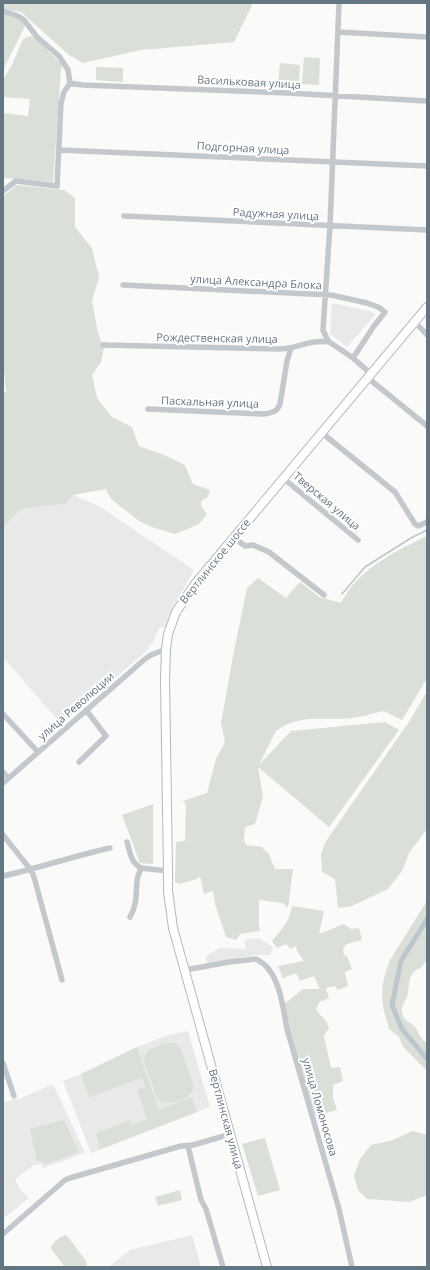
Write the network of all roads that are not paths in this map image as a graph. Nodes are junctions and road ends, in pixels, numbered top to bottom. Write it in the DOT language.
graph roads {
  1 [pos="339,3"];
  2 [pos="3,11"];
  3 [pos="338,32"];
  4 [pos="427,36"];
  5 [pos="70,83"];
  6 [pos="336,96"];
  7 [pos="427,101"];
  8 [pos="59,150"];
  9 [pos="332,162"];
  10 [pos="427,166"];
  11 [pos="3,192"];
  12 [pos="124,216"];
  13 [pos="330,226"];
  14 [pos="427,230"];
  15 [pos="123,285"];
  16 [pos="326,295"];
  17 [pos="427,308"];
  18 [pos="415,322"];
  19 [pos="427,335"];
  20 [pos="329,342"];
  21 [pos="103,346"];
  22 [pos="291,348"];
  23 [pos="353,358"];
  24 [pos="370,376"];
  25 [pos="148,409"];
  26 [pos="427,426"];
  27 [pos="322,432"];
  28 [pos="283,478"];
  29 [pos="427,522"];
  30 [pos="233,537"];
  31 [pos="358,540"];
  32 [pos="324,594"];
  33 [pos="166,649"];
  34 [pos="86,710"];
  35 [pos="3,714"];
  36 [pos="38,752"];
  37 [pos="79,762"];
  38 [pos="3,772"];
  39 [pos="8,778"];
  40 [pos="3,783"];
  41 [pos="3,835"];
  42 [pos="127,842"];
  43 [pos="110,848"];
  44 [pos="141,868"];
  45 [pos="31,870"];
  46 [pos="168,871"];
  47 [pos="3,876"];
  48 [pos="130,917"];
  49 [pos="185,970"];
  50 [pos="62,980"];
  51 [pos="3,1063"];
  52 [pos="14,1096"];
  53 [pos="231,1134"];
  54 [pos="188,1146"];
  55 [pos="3,1234"];
  56 [pos="223,1267"];
  57 [pos="267,1267"];
  58 [pos="352,1267"];
  1 -- 3 [label="street"];
  2 -- 5 [label="street"];
  3 -- 4 [label="street"];
  3 -- 6 [label="street"];
  5 -- 6 [label="street, Васильковая улица"];
  5 -- 8 [label="street"];
  6 -- 7 [label="street, Васильковая улица"];
  6 -- 9 [label="street"];
  8 -- 9 [label="street, Подгорная улица"];
  8 -- 11 [label="street"];
  9 -- 10 [label="street, Подгорная улица"];
  9 -- 13 [label="street"];
  12 -- 13 [label="street, Радужная улица"];
  13 -- 14 [label="street, Радужная улица"];
  13 -- 16 [label="street"];
  15 -- 16 [label="street, улица Александра Блока"];
  16 -- 20 [label="street"];
  16 -- 23 [label="street, улица Александра Блока"];
  17 -- 18 [label="main road, Вертлинское шоссе"];
  18 -- 19 [label="street"];
  18 -- 24 [label="main road, Вертлинское шоссе"];
  20 -- 22 [label="street, Рождественская улица"];
  20 -- 23 [label="street"];
  21 -- 22 [label="street, Рождественская улица"];
  22 -- 25 [label="street, Пасхальная улица"];
  23 -- 24 [label="street"];
  24 -- 26 [label="street"];
  24 -- 27 [label="main road, Вертлинское шоссе"];
  27 -- 28 [label="main road, Вертлинское шоссе"];
  27 -- 29 [label="street"];
  28 -- 30 [label="main road, Вертлинское шоссе"];
  28 -- 31 [label="street, Тверская улица"];
  30 -- 32 [label="street"];
  30 -- 33 [label="main road, Вертлинское шоссе"];
  33 -- 34 [label="street, улица Революции"];
  33 -- 46 [label="main road, Вертлинское шоссе"];
  34 -- 36 [label="street, улица Революции"];
  34 -- 37 [label="street"];
  35 -- 36 [label="street"];
  36 -- 39 [label="street, улица Революции"];
  38 -- 39 [label="street"];
  39 -- 40 [label="street, улица Революции"];
  41 -- 45 [label="street"];
  42 -- 44 [label="street"];
  43 -- 45 [label="street"];
  44 -- 46 [label="street"];
  44 -- 48 [label="street"];
  45 -- 47 [label="street"];
  45 -- 50 [label="street"];
  46 -- 49 [label="main road, Вертлинское шоссе"];
  49 -- 53 [label="main road, Вертлинская улица"];
  49 -- 58 [label="street, улица Ломоносова"];
  51 -- 52 [label="street"];
  53 -- 54 [label="street"];
  53 -- 57 [label="main road, Вертлинская улица"];
  54 -- 55 [label="street"];
  54 -- 56 [label="street"];
}
